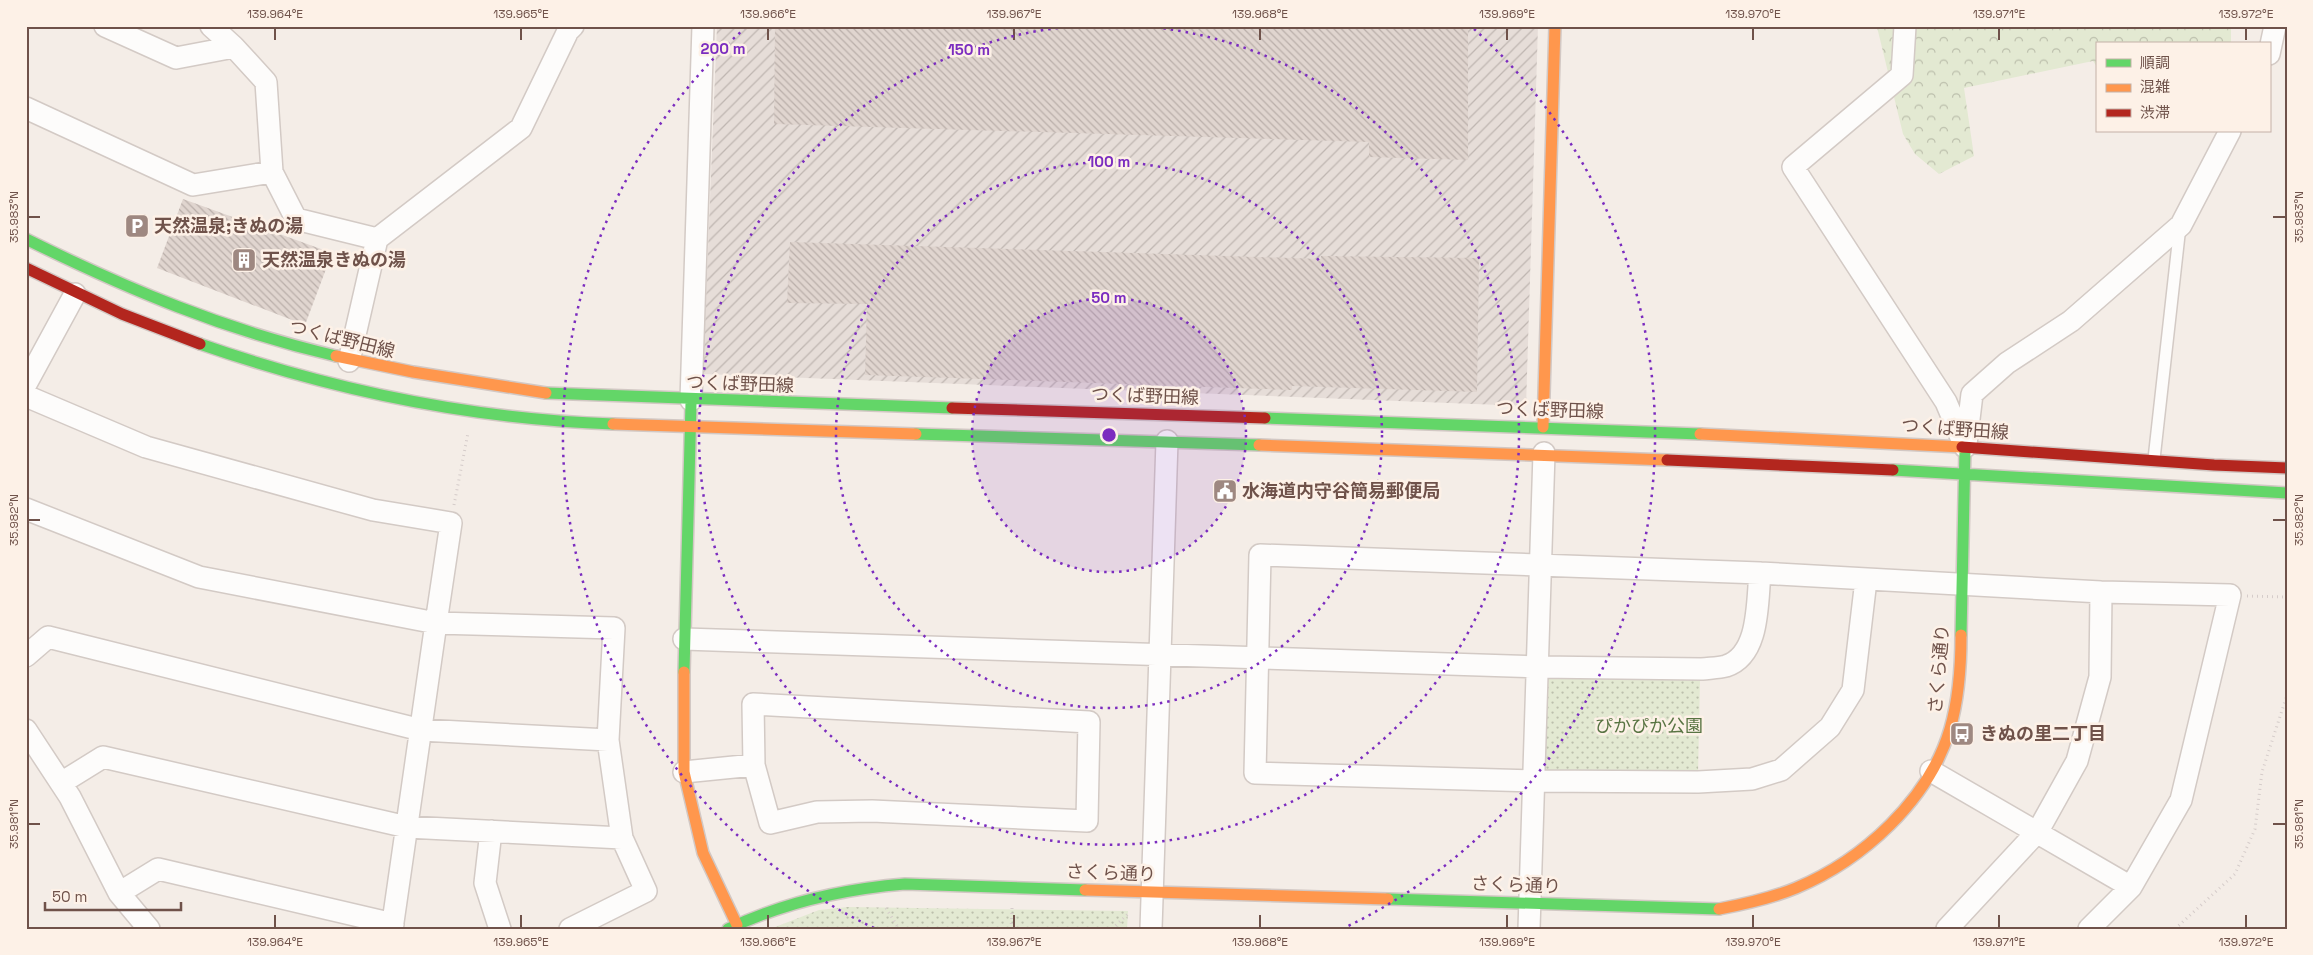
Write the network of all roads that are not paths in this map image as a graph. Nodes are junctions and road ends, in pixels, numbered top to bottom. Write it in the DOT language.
graph roads {
  1 [pos="105,26"];
  2 [pos="211,26"];
  3 [pos="573,26"];
  4 [pos="703,26"];
  5 [pos="1555,26"];
  6 [pos="1905,26"];
  7 [pos="2275,26"];
  8 [pos="2280,26"];
  9 [pos="2287,38"];
  10 [pos="234,47"];
  11 [pos="2270,49"];
  12 [pos="26,108"];
  13 [pos="2229,132"];
  14 [pos="272,172"];
  15 [pos="2181,225"];
  16 [pos="26,239"];
  17 [pos="377,239"];
  18 [pos="26,268"];
  19 [pos="74,294"];
  20 [pos="349,361"];
  21 [pos="26,384"];
  22 [pos="26,396"];
  23 [pos="691,400"];
  24 [pos="691,427"];
  25 [pos="1544,427"];
  26 [pos="1167,441"];
  27 [pos="1965,447"];
  28 [pos="1544,454"];
  29 [pos="2154,459"];
  30 [pos="2287,468"];
  31 [pos="1965,475"];
  32 [pos="2287,493"];
  33 [pos="26,509"];
  34 [pos="1541,565"];
  35 [pos="1760,573"];
  36 [pos="1866,580"];
  37 [pos="1962,585"];
  38 [pos="2101,592"];
  39 [pos="436,624"];
  40 [pos="684,639"];
  41 [pos="1159,655"];
  42 [pos="26,656"];
  43 [pos="1256,659"];
  44 [pos="1538,668"];
  45 [pos="26,730"];
  46 [pos="421,730"];
  47 [pos="608,740"];
  48 [pos="754,765"];
  49 [pos="1932,770"];
  50 [pos="684,772"];
  51 [pos="1532,781"];
  52 [pos="61,783"];
  53 [pos="407,827"];
  54 [pos="2038,831"];
  55 [pos="491,832"];
  56 [pos="622,838"];
  57 [pos="2131,887"];
  58 [pos="1152,892"];
  59 [pos="119,893"];
  60 [pos="1529,903"];
  61 [pos="393,926"];
  62 [pos="734,927"];
  63 [pos="148,929"];
  64 [pos="500,929"];
  65 [pos="570,929"];
  66 [pos="1151,929"];
  67 [pos="1529,929"];
  68 [pos="1947,929"];
  69 [pos="2089,929"];
  1 -- 10 [label="street"];
  2 -- 10 [label="street"];
  3 -- 17 [label="street"];
  4 -- 23 [label="street"];
  5 -- 25 [label="main road"];
  6 -- 27 [label="street"];
  7 -- 11 [label="street"];
  8 -- 9 [label="street"];
  10 -- 14 [label="street"];
  12 -- 14 [label="street"];
  13 -- 15 [label="street"];
  14 -- 17 [label="street"];
  15 -- 27 [label="street"];
  15 -- 29 [label="lane"];
  16 -- 20 [label="main road, つくば野田線"];
  17 -- 20 [label="street"];
  18 -- 19 [label="main road"];
  19 -- 21 [label="street"];
  19 -- 24 [label="main road"];
  20 -- 23 [label="main road, つくば野田線"];
  22 -- 39 [label="street"];
  23 -- 24 [label="main road"];
  23 -- 25 [label="main road, つくば野田線"];
  24 -- 26 [label="main road"];
  24 -- 40 [label="main road"];
  25 -- 27 [label="main road, つくば野田線"];
  26 -- 28 [label="main road"];
  26 -- 41 [label="street"];
  27 -- 29 [label="main road, つくば野田線"];
  27 -- 31 [label="main road, さくら通り"];
  28 -- 31 [label="main road"];
  28 -- 34 [label="street"];
  29 -- 30 [label="main road, つくば野田線"];
  31 -- 32 [label="main road"];
  31 -- 37 [label="main road, さくら通り"];
  33 -- 39 [label="street"];
  34 -- 35 [label="street"];
  34 -- 43 [label="street"];
  34 -- 44 [label="street"];
  35 -- 36 [label="street"];
  35 -- 44 [label="street"];
  36 -- 37 [label="street"];
  36 -- 51 [label="street"];
  37 -- 38 [label="street"];
  37 -- 49 [label="main road, さくら通り"];
  38 -- 54 [label="street"];
  38 -- 57 [label="street"];
  39 -- 46 [label="street"];
  39 -- 47 [label="street"];
  40 -- 41 [label="street"];
  40 -- 50 [label="main road"];
  41 -- 43 [label="street"];
  41 -- 58 [label="street"];
  42 -- 46 [label="street"];
  43 -- 44 [label="street"];
  43 -- 51 [label="street"];
  44 -- 51 [label="street"];
  45 -- 52 [label="street"];
  46 -- 47 [label="street"];
  46 -- 53 [label="street"];
  47 -- 56 [label="street"];
  48 -- 48 [label="street"];
  48 -- 50 [label="street"];
  49 -- 54 [label="street"];
  49 -- 60 [label="main road, さくら通り"];
  50 -- 62 [label="main road"];
  51 -- 60 [label="street"];
  52 -- 53 [label="street"];
  52 -- 59 [label="street"];
  53 -- 55 [label="street"];
  53 -- 61 [label="street"];
  54 -- 57 [label="street"];
  54 -- 68 [label="street"];
  55 -- 56 [label="street"];
  55 -- 64 [label="street"];
  56 -- 65 [label="street"];
  57 -- 69 [label="street"];
  58 -- 60 [label="main road, さくら通り"];
  58 -- 62 [label="main road, さくら通り"];
  58 -- 66 [label="street"];
  59 -- 61 [label="street"];
  59 -- 63 [label="street"];
  60 -- 67 [label="street"];
}
